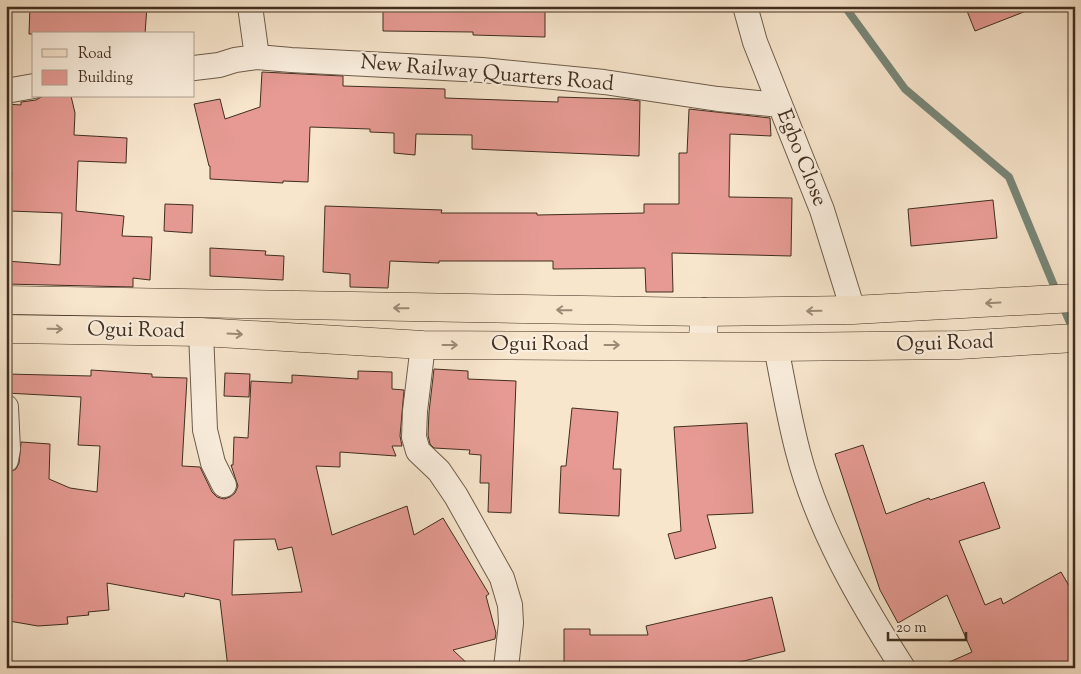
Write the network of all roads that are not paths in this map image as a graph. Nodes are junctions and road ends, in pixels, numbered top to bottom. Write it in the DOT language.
graph roads {
  1 [pos="250,6"];
  2 [pos="745,6"];
  3 [pos="257,57"];
  4 [pos="195,68"];
  5 [pos="32,86"];
  6 [pos="6,91"];
  7 [pos="780,105"];
  8 [pos="1075,298"];
  9 [pos="6,300"];
  10 [pos="853,310"];
  11 [pos="704,312"];
  12 [pos="6,329"];
  13 [pos="201,332"];
  14 [pos="1067,339"];
  15 [pos="423,345"];
  16 [pos="703,346"];
  17 [pos="776,347"];
  18 [pos="6,407"];
  19 [pos="6,460"];
  20 [pos="224,485"];
  21 [pos="506,668"];
  22 [pos="902,668"];
  1 -- 3 [label="street"];
  2 -- 7 [label="street, Egbo Close"];
  3 -- 4 [label="street, New Railway Quarters Road"];
  3 -- 7 [label="street, New Railway Quarters Road"];
  5 -- 6 [label="street"];
  7 -- 10 [label="street, Egbo Close"];
  8 -- 10 [label="main road, Ogui Road, one-way"];
  11 -- 9 [label="main road, Ogui Road, one-way"];
  10 -- 11 [label="main road, Ogui Road, one-way"];
  11 -- 16 [label="main road"];
  12 -- 13 [label="main road, Ogui Road, one-way"];
  13 -- 15 [label="main road, Ogui Road, one-way"];
  13 -- 20 [label="street"];
  14 -- 17 [label="main road, Ogui Road"];
  15 -- 16 [label="main road, Ogui Road, one-way"];
  15 -- 21 [label="street"];
  16 -- 17 [label="main road, Ogui Road"];
  17 -- 22 [label="street"];
  18 -- 19 [label="street"];
}
